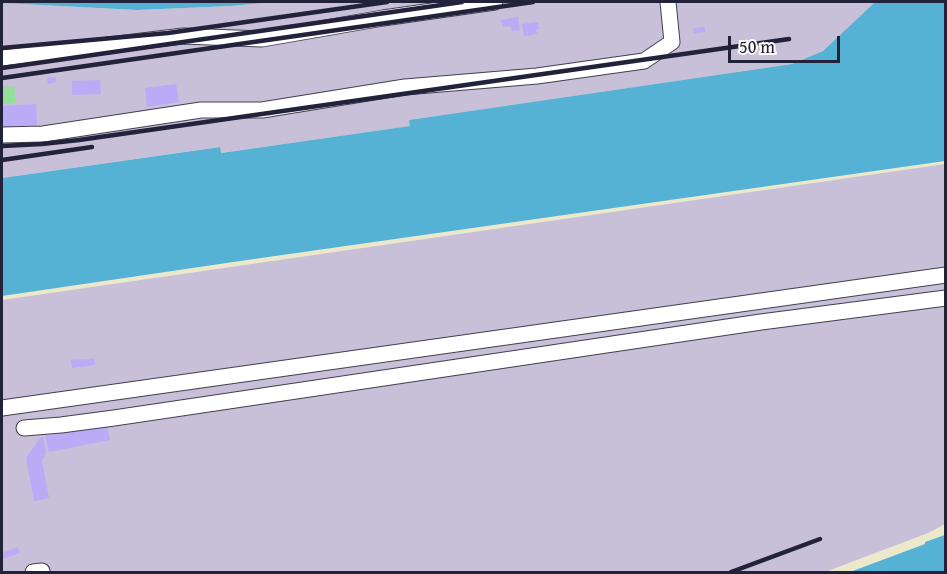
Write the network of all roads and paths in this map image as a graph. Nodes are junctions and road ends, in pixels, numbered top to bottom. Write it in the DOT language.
graph roads {
  1 [pos="495,2"];
  2 [pos="668,2"];
  3 [pos="2,58"];
  4 [pos="2,135"];
  5 [pos="945,275"];
  6 [pos="945,298"];
  7 [pos="2,408"];
  8 [pos="24,428"];
  1 -- 3 [label="lane"];
  2 -- 4 [label="lane"];
  5 -- 7 [label="lane"];
  6 -- 8 [label="lane"];
}
